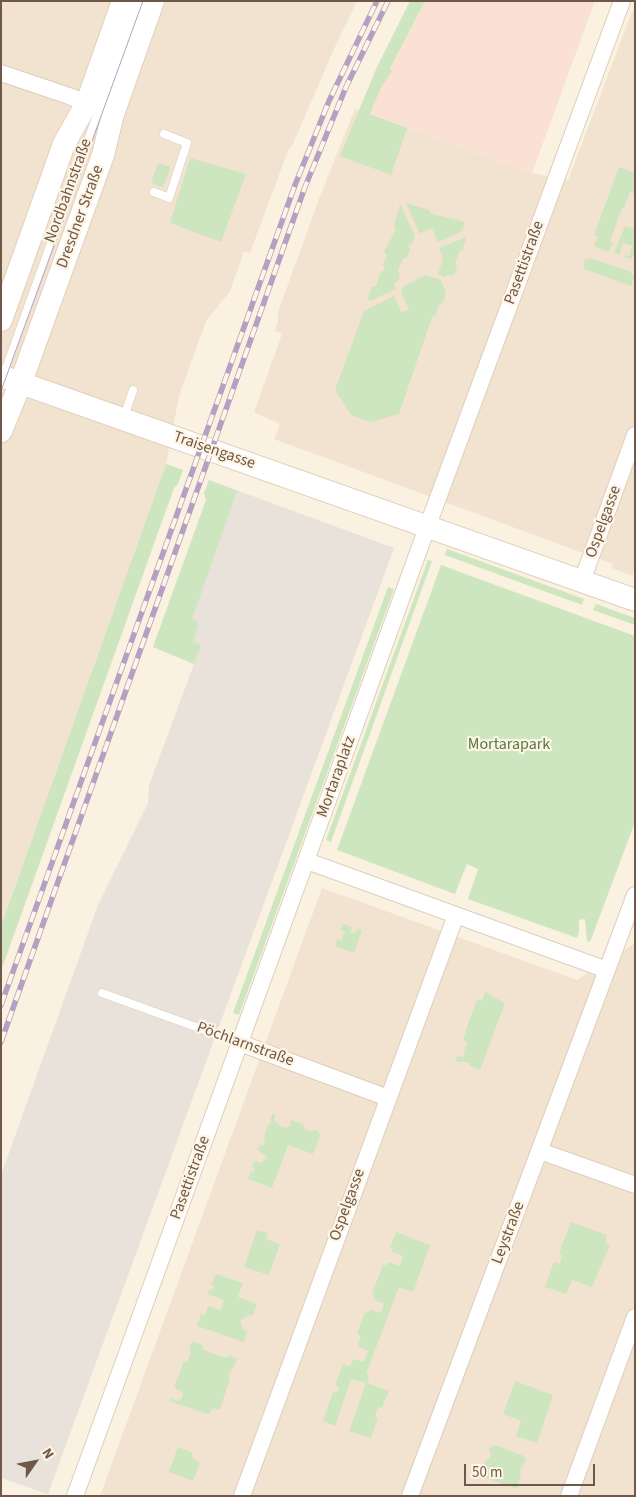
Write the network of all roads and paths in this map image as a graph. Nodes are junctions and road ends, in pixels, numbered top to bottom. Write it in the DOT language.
graph roads {
  1 [pos="123,1"];
  2 [pos="138,1"];
  3 [pos="153,1"];
  4 [pos="622,1"];
  5 [pos="1,73"];
  6 [pos="99,108"];
  7 [pos="164,134"];
  8 [pos="154,192"];
  9 [pos="6,293"];
  10 [pos="1,320"];
  11 [pos="7,379"];
  12 [pos="133,390"];
  13 [pos="124,419"];
  14 [pos="1,431"];
  15 [pos="635,435"];
  16 [pos="428,525"];
  17 [pos="582,581"];
  18 [pos="635,600"];
  19 [pos="307,861"];
  20 [pos="635,895"];
  21 [pos="456,915"];
  22 [pos="608,970"];
  23 [pos="102,993"];
  24 [pos="240,1043"];
  25 [pos="388,1098"];
  26 [pos="540,1151"];
  27 [pos="635,1185"];
  28 [pos="635,1317"];
  29 [pos="75,1496"];
  30 [pos="242,1496"];
  31 [pos="410,1496"];
  32 [pos="569,1496"];
  1 -- 6 [label="main road, Dresdner Straße"];
  2 -- 6 [label="lane"];
  3 -- 6 [label="main road, Dresdner Straße"];
  4 -- 16 [label="street, Pasettistraße"];
  5 -- 6 [label="street"];
  6 -- 9 [label="main road, Dresdner Straße"];
  6 -- 11 [label="main road, Dresdner Straße"];
  7 -- 8 [label="lane"];
  9 -- 10 [label="main road, Dresdner Straße"];
  11 -- 13 [label="main road, Traisengasse"];
  11 -- 14 [label="main road, Dresdner Straße"];
  12 -- 13 [label="lane"];
  13 -- 16 [label="main road, Traisengasse"];
  15 -- 17 [label="street, Ospelgasse"];
  16 -- 17 [label="main road"];
  16 -- 19 [label="street, Mortaraplatz"];
  17 -- 18 [label="main road"];
  19 -- 21 [label="street"];
  19 -- 24 [label="street, Pasettistraße"];
  20 -- 22 [label="street"];
  21 -- 22 [label="street"];
  21 -- 25 [label="street, Ospelgasse"];
  22 -- 26 [label="street, Leystraße"];
  23 -- 24 [label="lane, Pöchlarnstraße"];
  24 -- 25 [label="street, Pöchlarnstraße"];
  24 -- 29 [label="street, Pasettistraße"];
  25 -- 30 [label="street, Ospelgasse"];
  26 -- 27 [label="street"];
  26 -- 31 [label="street, Leystraße"];
  28 -- 32 [label="street"];
}
